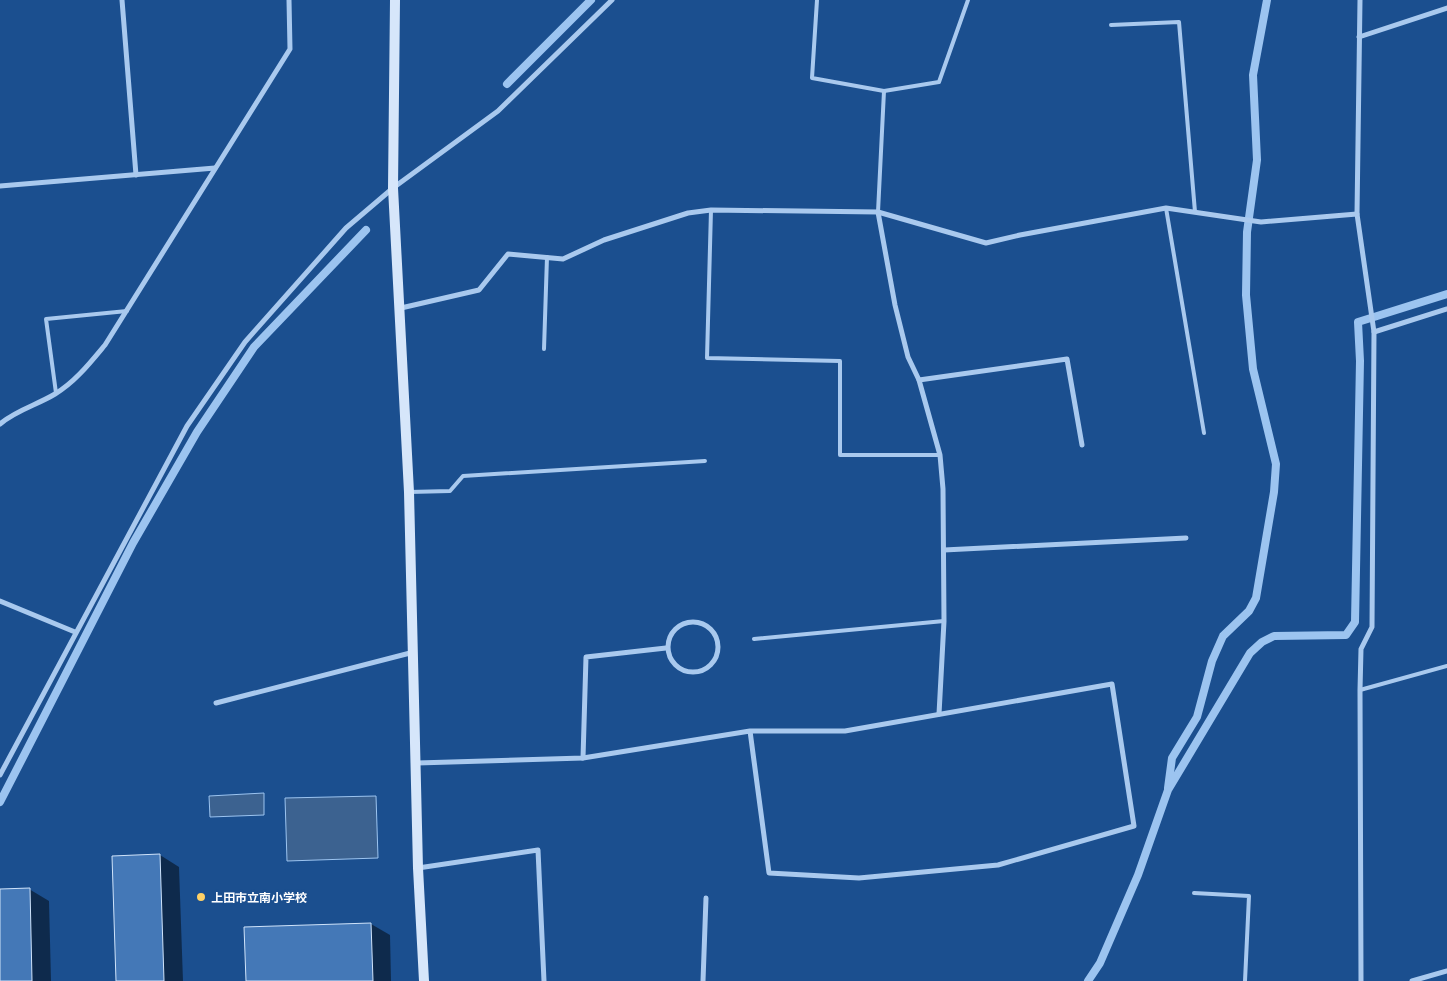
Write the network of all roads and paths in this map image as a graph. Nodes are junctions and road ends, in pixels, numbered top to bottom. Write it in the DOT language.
graph roads {
  1 [pos="122,0"];
  2 [pos="289,0"];
  3 [pos="395,0"];
  4 [pos="612,0"];
  5 [pos="817,0"];
  6 [pos="968,0"];
  7 [pos="1360,0"];
  8 [pos="1447,8"];
  9 [pos="1111,25"];
  10 [pos="1359,37"];
  11 [pos="884,91"];
  12 [pos="215,168"];
  13 [pos="136,175"];
  14 [pos="0,186"];
  15 [pos="393,188"];
  16 [pos="1166,208"];
  17 [pos="711,210"];
  18 [pos="878,212"];
  19 [pos="1194,212"];
  20 [pos="1357,214"];
  21 [pos="547,257"];
  22 [pos="401,308"];
  23 [pos="1447,310"];
  24 [pos="127,311"];
  25 [pos="1374,332"];
  26 [pos="544,349"];
  27 [pos="918,380"];
  28 [pos="56,393"];
  29 [pos="0,424"];
  30 [pos="1204,433"];
  31 [pos="1082,445"];
  32 [pos="940,455"];
  33 [pos="705,461"];
  34 [pos="409,492"];
  35 [pos="1186,538"];
  36 [pos="944,550"];
  37 [pos="0,601"];
  38 [pos="944,621"];
  39 [pos="75,632"];
  40 [pos="754,639"];
  41 [pos="666,648"];
  42 [pos="414,652"];
  43 [pos="1447,666"];
  44 [pos="1360,690"];
  45 [pos="216,703"];
  46 [pos="939,714"];
  47 [pos="750,731"];
  48 [pos="583,758"];
  49 [pos="416,763"];
  50 [pos="0,775"];
  51 [pos="418,868"];
  52 [pos="1194,892"];
  53 [pos="706,898"];
  54 [pos="1447,971"];
  55 [pos="424,981"];
  56 [pos="544,981"];
  57 [pos="702,981"];
  58 [pos="1245,981"];
  59 [pos="1361,981"];
  60 [pos="1412,981"];
  1 -- 13 [label="street"];
  2 -- 12 [label="street"];
  3 -- 15 [label="street"];
  4 -- 15 [label="street"];
  5 -- 11 [label="lane"];
  6 -- 11 [label="lane"];
  7 -- 10 [label="street"];
  8 -- 10 [label="street"];
  9 -- 19 [label="lane"];
  10 -- 20 [label="street"];
  11 -- 18 [label="lane"];
  12 -- 13 [label="street"];
  12 -- 24 [label="street"];
  13 -- 14 [label="street"];
  15 -- 22 [label="street"];
  15 -- 39 [label="street"];
  16 -- 18 [label="street"];
  16 -- 19 [label="street"];
  16 -- 30 [label="lane"];
  17 -- 18 [label="street"];
  17 -- 21 [label="street"];
  17 -- 32 [label="lane"];
  18 -- 27 [label="street"];
  19 -- 20 [label="street"];
  20 -- 25 [label="street"];
  21 -- 22 [label="street"];
  21 -- 26 [label="lane"];
  22 -- 34 [label="street"];
  23 -- 25 [label="street"];
  24 -- 28 [label="street"];
  24 -- 28 [label="lane"];
  25 -- 44 [label="street"];
  27 -- 31 [label="street"];
  27 -- 32 [label="street"];
  28 -- 29 [label="street"];
  32 -- 36 [label="street"];
  33 -- 34 [label="lane"];
  34 -- 42 [label="street"];
  35 -- 36 [label="street"];
  36 -- 38 [label="street"];
  37 -- 39 [label="street"];
  38 -- 40 [label="lane"];
  38 -- 46 [label="street"];
  39 -- 50 [label="street"];
  41 -- 41 [label="street"];
  41 -- 48 [label="street"];
  42 -- 45 [label="street"];
  42 -- 49 [label="street"];
  43 -- 44 [label="lane"];
  44 -- 59 [label="street"];
  46 -- 47 [label="street"];
  46 -- 47 [label="street"];
  47 -- 48 [label="street"];
  48 -- 49 [label="street"];
  49 -- 51 [label="street"];
  51 -- 55 [label="street"];
  51 -- 56 [label="street"];
  52 -- 58 [label="lane"];
  53 -- 57 [label="street"];
  54 -- 60 [label="street"];
}
